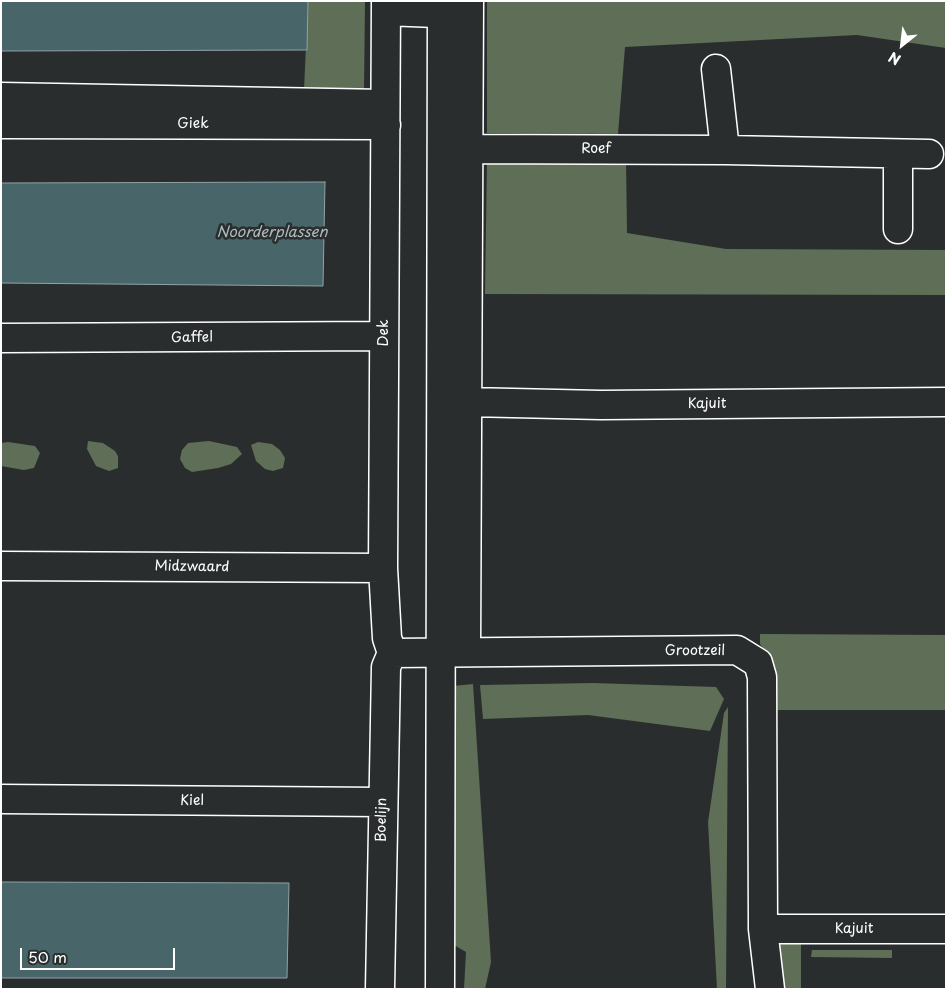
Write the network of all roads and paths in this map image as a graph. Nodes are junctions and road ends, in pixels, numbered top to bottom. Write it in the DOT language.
graph roads {
  1 [pos="386,6"];
  2 [pos="442,7"];
  3 [pos="469,8"];
  4 [pos="716,69"];
  5 [pos="1,97"];
  6 [pos="386,114"];
  7 [pos="1,124"];
  8 [pos="467,149"];
  9 [pos="725,150"];
  10 [pos="898,154"];
  11 [pos="929,154"];
  12 [pos="898,229"];
  13 [pos="384,336"];
  14 [pos="1,338"];
  15 [pos="468,402"];
  16 [pos="946,402"];
  17 [pos="1,566"];
  18 [pos="383,568"];
  19 [pos="440,652"];
  20 [pos="466,652"];
  21 [pos="392,653"];
  22 [pos="1,799"];
  23 [pos="382,802"];
  24 [pos="763,929"];
  25 [pos="946,929"];
  26 [pos="380,989"];
  27 [pos="440,989"];
  28 [pos="770,989"];
  1 -- 2 [label="street, Dek"];
  1 -- 6 [label="street, Dek"];
  2 -- 3 [label="street, Dek"];
  2 -- 19 [label="street"];
  3 -- 8 [label="street, Dek"];
  4 -- 9 [label="street"];
  5 -- 6 [label="street, Giek"];
  6 -- 7 [label="street, Giek"];
  6 -- 13 [label="street, Dek"];
  8 -- 9 [label="street, Roef"];
  8 -- 15 [label="street, Dek"];
  9 -- 10 [label="street, Roef"];
  10 -- 11 [label="street, Roef"];
  10 -- 12 [label="street"];
  13 -- 14 [label="street, Gaffel"];
  13 -- 18 [label="street, Dek"];
  15 -- 16 [label="street, Kajuit"];
  15 -- 20 [label="street, Dek"];
  17 -- 18 [label="street, Midzwaard"];
  18 -- 21 [label="street, Dek"];
  19 -- 20 [label="street, Grootzeil"];
  19 -- 21 [label="street, Grootzeil"];
  19 -- 27 [label="street"];
  20 -- 24 [label="street, Grootzeil"];
  21 -- 23 [label="street, Boelijn"];
  22 -- 23 [label="street, Kiel"];
  23 -- 26 [label="street, Boelijn"];
  24 -- 25 [label="street, Kajuit"];
  24 -- 28 [label="street, Grootzeil"];
}
